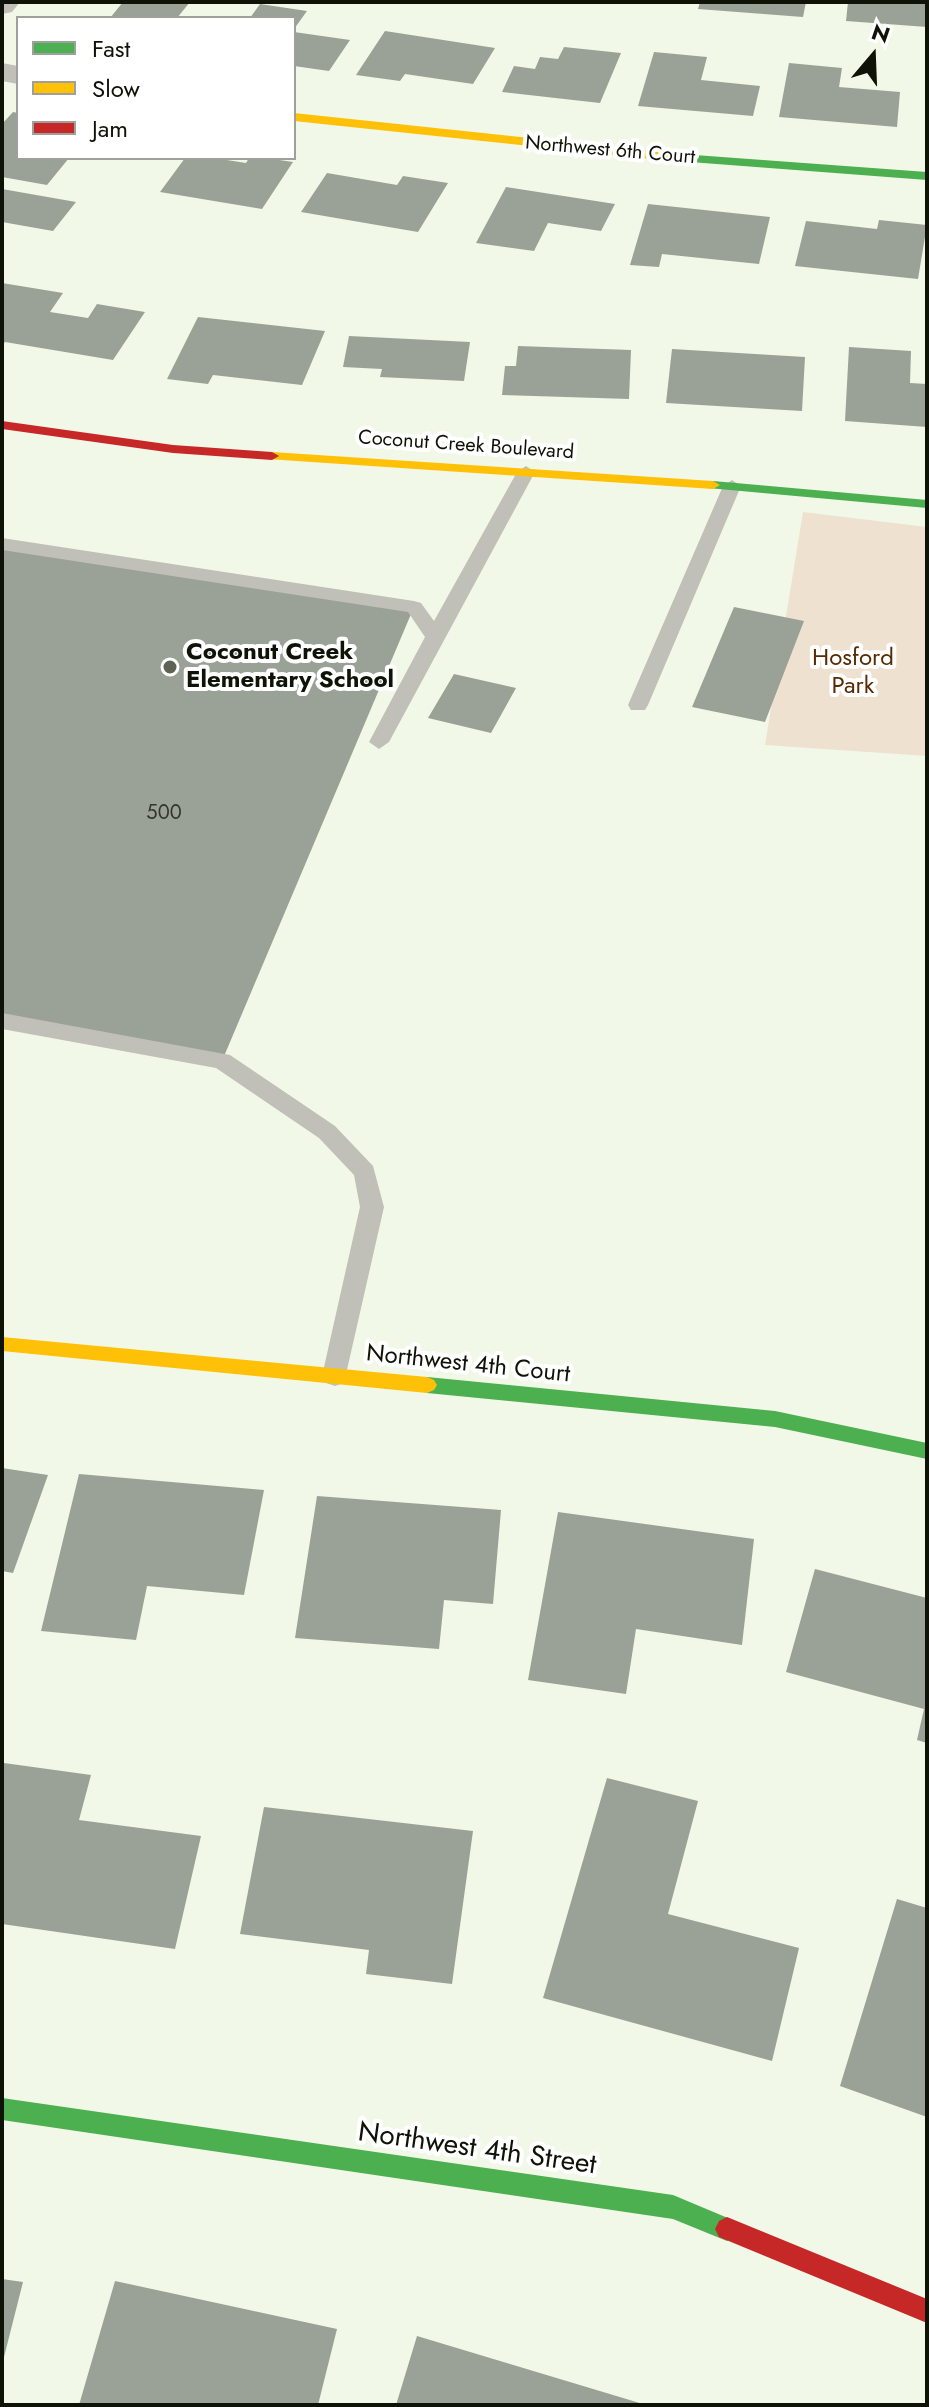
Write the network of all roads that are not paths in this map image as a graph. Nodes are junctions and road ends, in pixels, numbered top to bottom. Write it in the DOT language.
graph roads {
  1 [pos="296,117"];
  2 [pos="927,176"];
  3 [pos="2,425"];
  4 [pos="526,472"];
  5 [pos="732,486"];
  6 [pos="927,504"];
  7 [pos="2,544"];
  8 [pos="435,637"];
  9 [pos="638,705"];
  10 [pos="379,742"];
  11 [pos="2,1021"];
  12 [pos="2,1344"];
  13 [pos="335,1376"];
  14 [pos="927,1451"];
  15 [pos="2,2109"];
  16 [pos="927,2311"];
  1 -- 2 [label="street, Northwest 6th Court"];
  3 -- 4 [label="street, Coconut Creek Boulevard"];
  4 -- 5 [label="street, Coconut Creek Boulevard"];
  4 -- 8 [label="lane"];
  5 -- 6 [label="street, Coconut Creek Boulevard"];
  5 -- 9 [label="lane"];
  7 -- 8 [label="lane"];
  8 -- 10 [label="lane"];
  11 -- 13 [label="lane"];
  12 -- 13 [label="street, Northwest 4th Court"];
  13 -- 14 [label="street, Northwest 4th Court"];
  15 -- 16 [label="street, Northwest 4th Street"];
}
